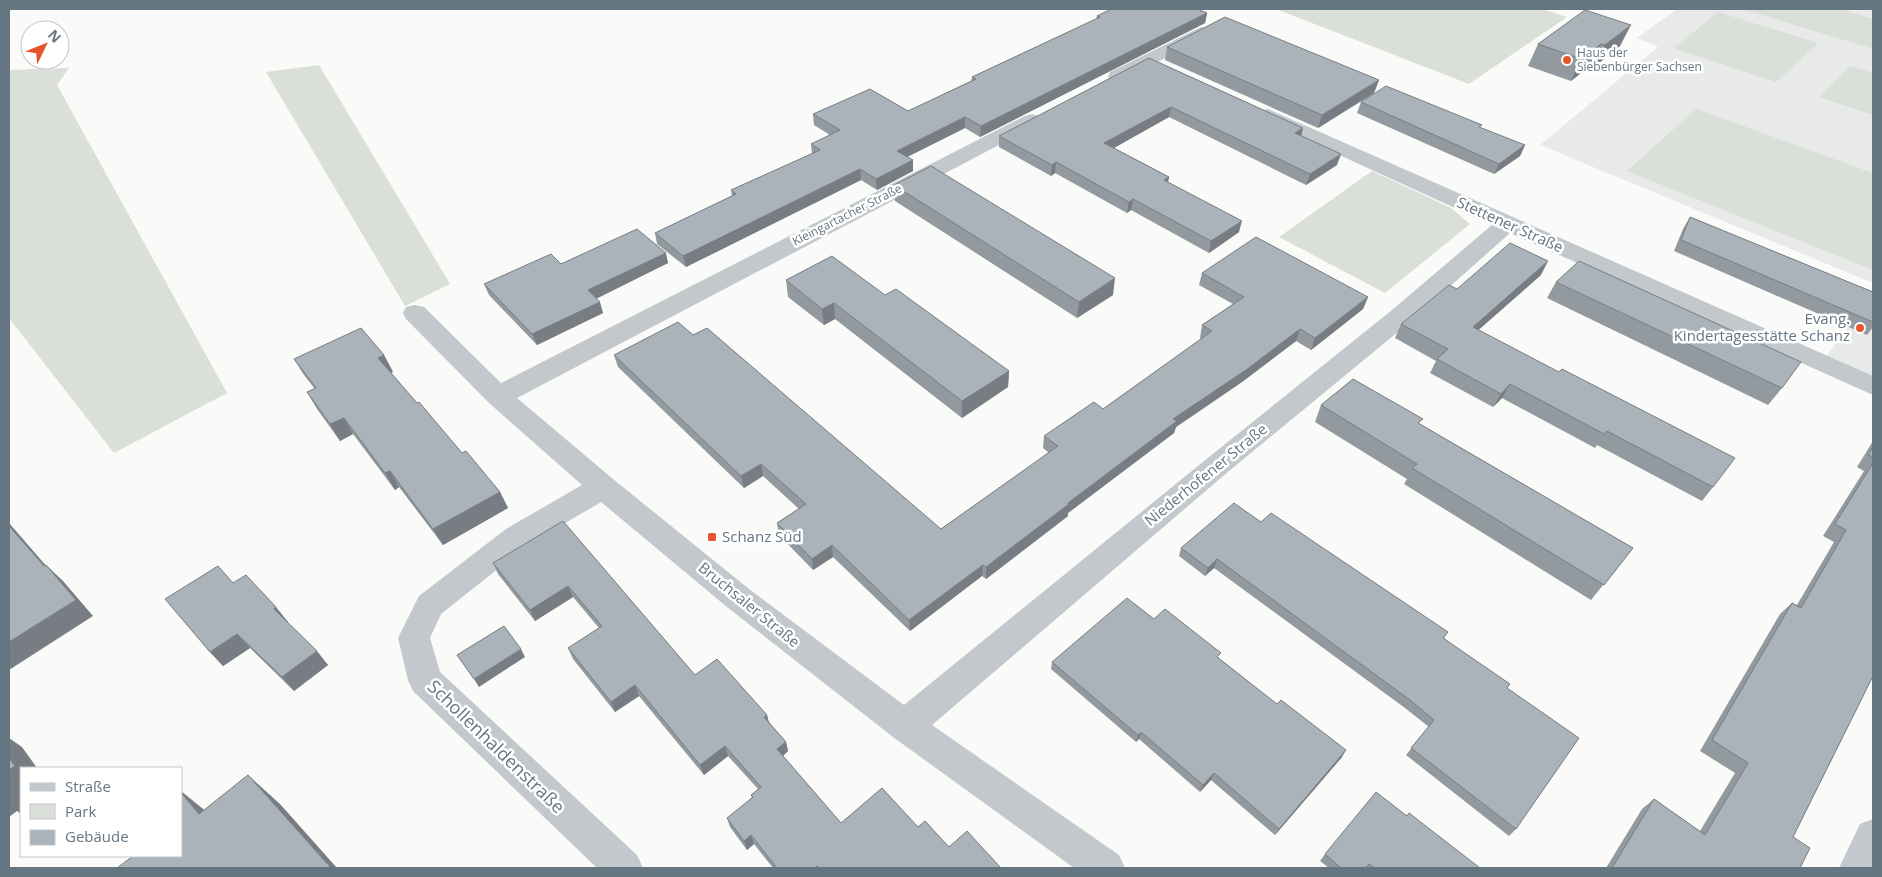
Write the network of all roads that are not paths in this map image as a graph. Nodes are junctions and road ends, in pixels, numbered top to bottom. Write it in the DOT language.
graph roads {
  1 [pos="1222,21"];
  2 [pos="1147,60"];
  3 [pos="1174,72"];
  4 [pos="1095,87"];
  5 [pos="1253,108"];
  6 [pos="1051,110"];
  7 [pos="1507,224"];
  8 [pos="415,313"];
  9 [pos="1873,386"];
  10 [pos="498,396"];
  11 [pos="603,487"];
  12 [pos="905,726"];
  13 [pos="1873,837"];
  14 [pos="624,868"];
  15 [pos="1106,868"];
  16 [pos="1858,868"];
  1 -- 2 [label="street"];
  2 -- 3 [label="street"];
  2 -- 4 [label="street"];
  5 -- 7 [label="street, Stettener Straße"];
  6 -- 10 [label="street, Kleingartacher Straße"];
  7 -- 9 [label="street, Stettener Straße"];
  7 -- 12 [label="street, Niederhofener Straße"];
  8 -- 10 [label="street, Bruchsaler Straße"];
  10 -- 11 [label="street, Bruchsaler Straße"];
  11 -- 12 [label="street, Bruchsaler Straße"];
  11 -- 14 [label="street, Schollenhaldenstraße"];
  12 -- 15 [label="street, Bruchsaler Straße"];
  13 -- 16 [label="street"];
}
